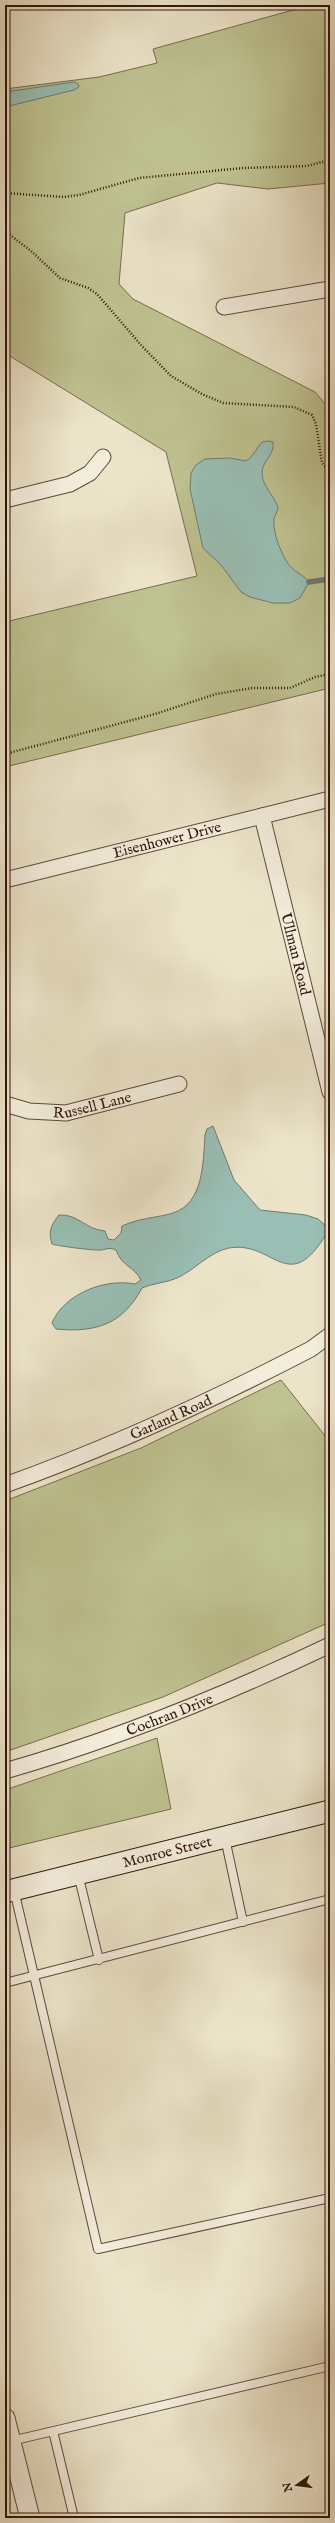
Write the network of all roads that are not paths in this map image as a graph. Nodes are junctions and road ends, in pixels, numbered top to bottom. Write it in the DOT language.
graph roads {
  1 [pos="330,289"];
  2 [pos="224,307"];
  3 [pos="103,457"];
  4 [pos="5,500"];
  5 [pos="330,799"];
  6 [pos="262,816"];
  7 [pos="5,880"];
  8 [pos="179,1084"];
  9 [pos="330,1092"];
  10 [pos="5,1104"];
  11 [pos="330,1336"];
  12 [pos="5,1485"];
  13 [pos="330,1645"];
  14 [pos="5,1771"];
  15 [pos="330,1811"];
  16 [pos="225,1837"];
  17 [pos="78,1874"];
  18 [pos="9,1891"];
  19 [pos="330,1899"];
  20 [pos="242,1922"];
  21 [pos="99,1960"];
  22 [pos="34,1976"];
  23 [pos="5,1983"];
  24 [pos="330,2198"];
  25 [pos="330,2366"];
  26 [pos="5,2418"];
  27 [pos="53,2431"];
  28 [pos="10,2441"];
  29 [pos="30,2518"];
  30 [pos="74,2518"];
  1 -- 2 [label="street"];
  3 -- 4 [label="street"];
  5 -- 6 [label="street, Eisenhower Drive"];
  6 -- 7 [label="street, Eisenhower Drive"];
  6 -- 9 [label="street, Ullman Road"];
  8 -- 10 [label="street, Russell Lane"];
  11 -- 12 [label="street, Garland Road"];
  13 -- 14 [label="street, Cochran Drive"];
  15 -- 16 [label="main road, Monroe Street"];
  16 -- 17 [label="main road, Monroe Street"];
  16 -- 20 [label="lane"];
  17 -- 18 [label="main road, Monroe Street"];
  17 -- 21 [label="lane"];
  18 -- 22 [label="lane"];
  19 -- 20 [label="lane"];
  20 -- 21 [label="lane"];
  21 -- 22 [label="lane"];
  22 -- 23 [label="lane"];
  22 -- 24 [label="lane"];
  25 -- 27 [label="lane"];
  26 -- 28 [label="street"];
  27 -- 28 [label="lane"];
  27 -- 30 [label="lane"];
  28 -- 29 [label="street"];
}
